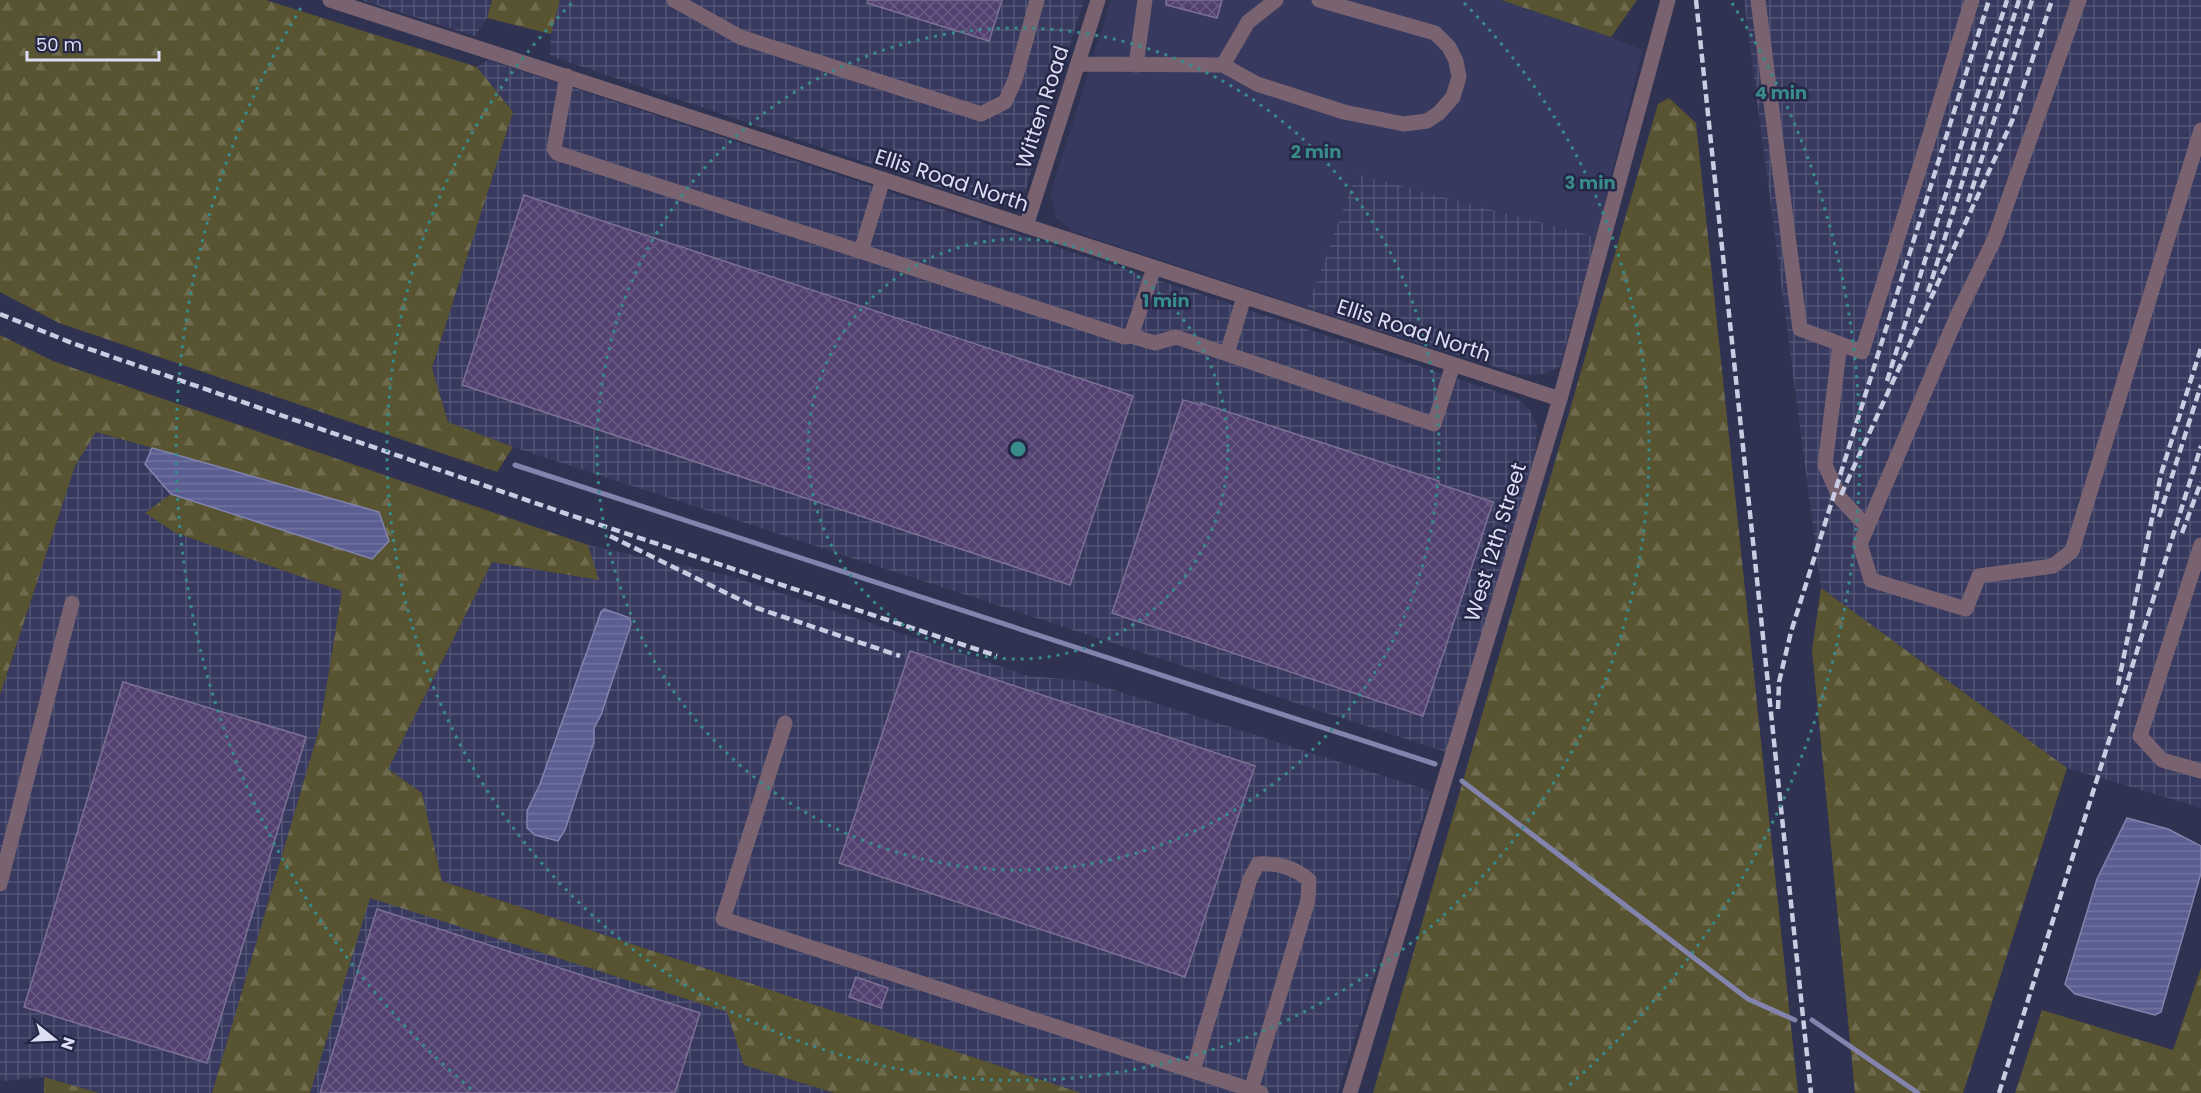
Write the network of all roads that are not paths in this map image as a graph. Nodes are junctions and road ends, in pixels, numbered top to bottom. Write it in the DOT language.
graph roads {
  1 [pos="330,0"];
  2 [pos="674,0"];
  3 [pos="1037,0"];
  4 [pos="1098,0"];
  5 [pos="1144,0"];
  6 [pos="1276,0"];
  7 [pos="1318,0"];
  8 [pos="1668,0"];
  9 [pos="1758,0"];
  10 [pos="1972,0"];
  11 [pos="2079,0"];
  12 [pos="1078,64"];
  13 [pos="1136,65"];
  14 [pos="1223,66"];
  15 [pos="567,76"];
  16 [pos="2201,130"];
  17 [pos="883,179"];
  18 [pos="1026,226"];
  19 [pos="861,251"];
  20 [pos="1154,268"];
  21 [pos="1244,297"];
  22 [pos="1131,336"];
  23 [pos="1840,344"];
  24 [pos="1227,354"];
  25 [pos="1453,365"];
  26 [pos="1560,399"];
  27 [pos="1867,527"];
  28 [pos="2201,545"];
  29 [pos="72,603"];
  30 [pos="785,723"];
  31 [pos="2201,771"];
  32 [pos="0,884"];
  33 [pos="1193,1071"];
  34 [pos="1256,1091"];
  35 [pos="1350,1093"];
  1 -- 15 [label="street, Ellis Road North"];
  2 -- 3 [label="street"];
  4 -- 12 [label="street, Witten Road"];
  5 -- 13 [label="street"];
  6 -- 14 [label="street"];
  7 -- 14 [label="street"];
  8 -- 26 [label="street, West 12th Street"];
  9 -- 23 [label="street"];
  10 -- 23 [label="street"];
  11 -- 27 [label="street"];
  12 -- 13 [label="street"];
  12 -- 18 [label="street, Witten Road"];
  13 -- 14 [label="street"];
  15 -- 17 [label="street, Ellis Road North"];
  15 -- 19 [label="street"];
  16 -- 27 [label="street"];
  17 -- 18 [label="street, Ellis Road North"];
  17 -- 19 [label="street"];
  18 -- 20 [label="street, Ellis Road North"];
  19 -- 22 [label="street"];
  20 -- 21 [label="street, Ellis Road North"];
  20 -- 22 [label="street"];
  21 -- 24 [label="street"];
  21 -- 25 [label="street, Ellis Road North"];
  22 -- 24 [label="street"];
  23 -- 27 [label="street"];
  24 -- 25 [label="street"];
  25 -- 26 [label="street, Ellis Road North"];
  26 -- 35 [label="street, West 12th Street"];
  28 -- 31 [label="street"];
  29 -- 32 [label="street"];
  30 -- 33 [label="street"];
  33 -- 34 [label="street"];
  33 -- 34 [label="street"];
}
